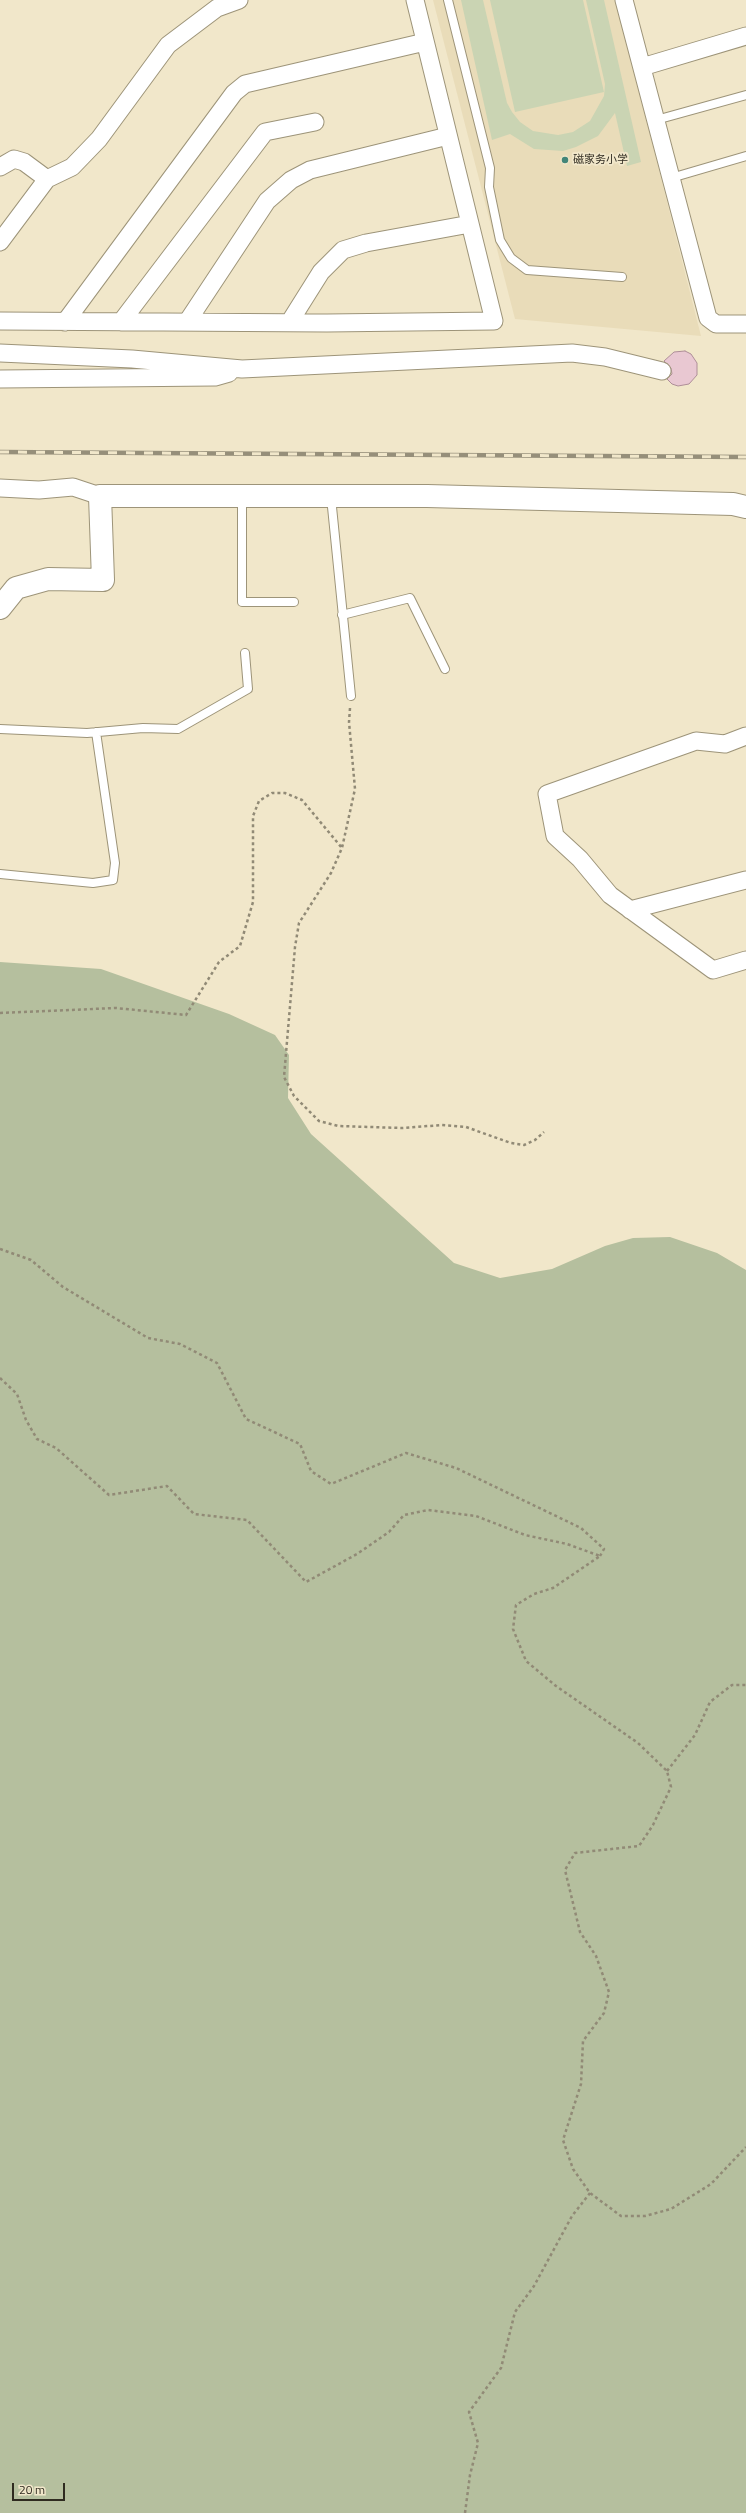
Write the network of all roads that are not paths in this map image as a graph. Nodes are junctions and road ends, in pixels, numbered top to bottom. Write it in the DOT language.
graph roads {
  1 [pos="239,0"];
  2 [pos="415,0"];
  3 [pos="448,0"];
  4 [pos="624,0"];
  5 [pos="746,36"];
  6 [pos="425,42"];
  7 [pos="642,67"];
  8 [pos="746,95"];
  9 [pos="656,120"];
  10 [pos="315,122"];
  11 [pos="448,136"];
  12 [pos="746,156"];
  13 [pos="0,166"];
  14 [pos="671,178"];
  15 [pos="47,179"];
  16 [pos="470,224"];
  17 [pos="0,242"];
  18 [pos="622,277"];
  19 [pos="0,321"];
  20 [pos="65,322"];
  21 [pos="121,322"];
  22 [pos="187,322"];
  23 [pos="290,323"];
  24 [pos="746,324"];
  25 [pos="0,353"];
  26 [pos="242,369"];
  27 [pos="662,371"];
  28 [pos="0,379"];
  29 [pos="0,488"];
  30 [pos="100,496"];
  31 [pos="242,496"];
  32 [pos="331,496"];
  33 [pos="746,507"];
  34 [pos="294,602"];
  35 [pos="0,608"];
  36 [pos="342,616"];
  37 [pos="245,653"];
  38 [pos="445,669"];
  39 [pos="351,696"];
  40 [pos="0,729"];
  41 [pos="96,732"];
  42 [pos="746,736"];
  43 [pos="0,874"];
  44 [pos="746,880"];
  45 [pos="630,910"];
  46 [pos="746,960"];
  1 -- 15 [label="street"];
  2 -- 6 [label="street"];
  3 -- 18 [label="lane"];
  4 -- 7 [label="street"];
  5 -- 7 [label="street"];
  6 -- 11 [label="street"];
  6 -- 20 [label="street"];
  7 -- 9 [label="street"];
  8 -- 9 [label="lane"];
  9 -- 14 [label="street"];
  10 -- 21 [label="street"];
  11 -- 16 [label="street"];
  11 -- 22 [label="street"];
  12 -- 14 [label="lane"];
  13 -- 15 [label="street"];
  14 -- 24 [label="street"];
  15 -- 17 [label="street"];
  16 -- 23 [label="street"];
  16 -- 23 [label="street"];
  19 -- 20 [label="street"];
  20 -- 21 [label="street"];
  21 -- 22 [label="street"];
  22 -- 23 [label="street"];
  25 -- 26 [label="street"];
  26 -- 27 [label="street"];
  26 -- 28 [label="street"];
  29 -- 30 [label="street"];
  30 -- 31 [label="street"];
  30 -- 35 [label="street"];
  31 -- 32 [label="street"];
  31 -- 34 [label="lane"];
  32 -- 33 [label="street"];
  32 -- 36 [label="lane"];
  36 -- 38 [label="lane"];
  36 -- 39 [label="lane"];
  37 -- 41 [label="lane"];
  40 -- 41 [label="lane"];
  41 -- 43 [label="lane"];
  42 -- 45 [label="street"];
  44 -- 45 [label="street"];
  45 -- 46 [label="street"];
}
